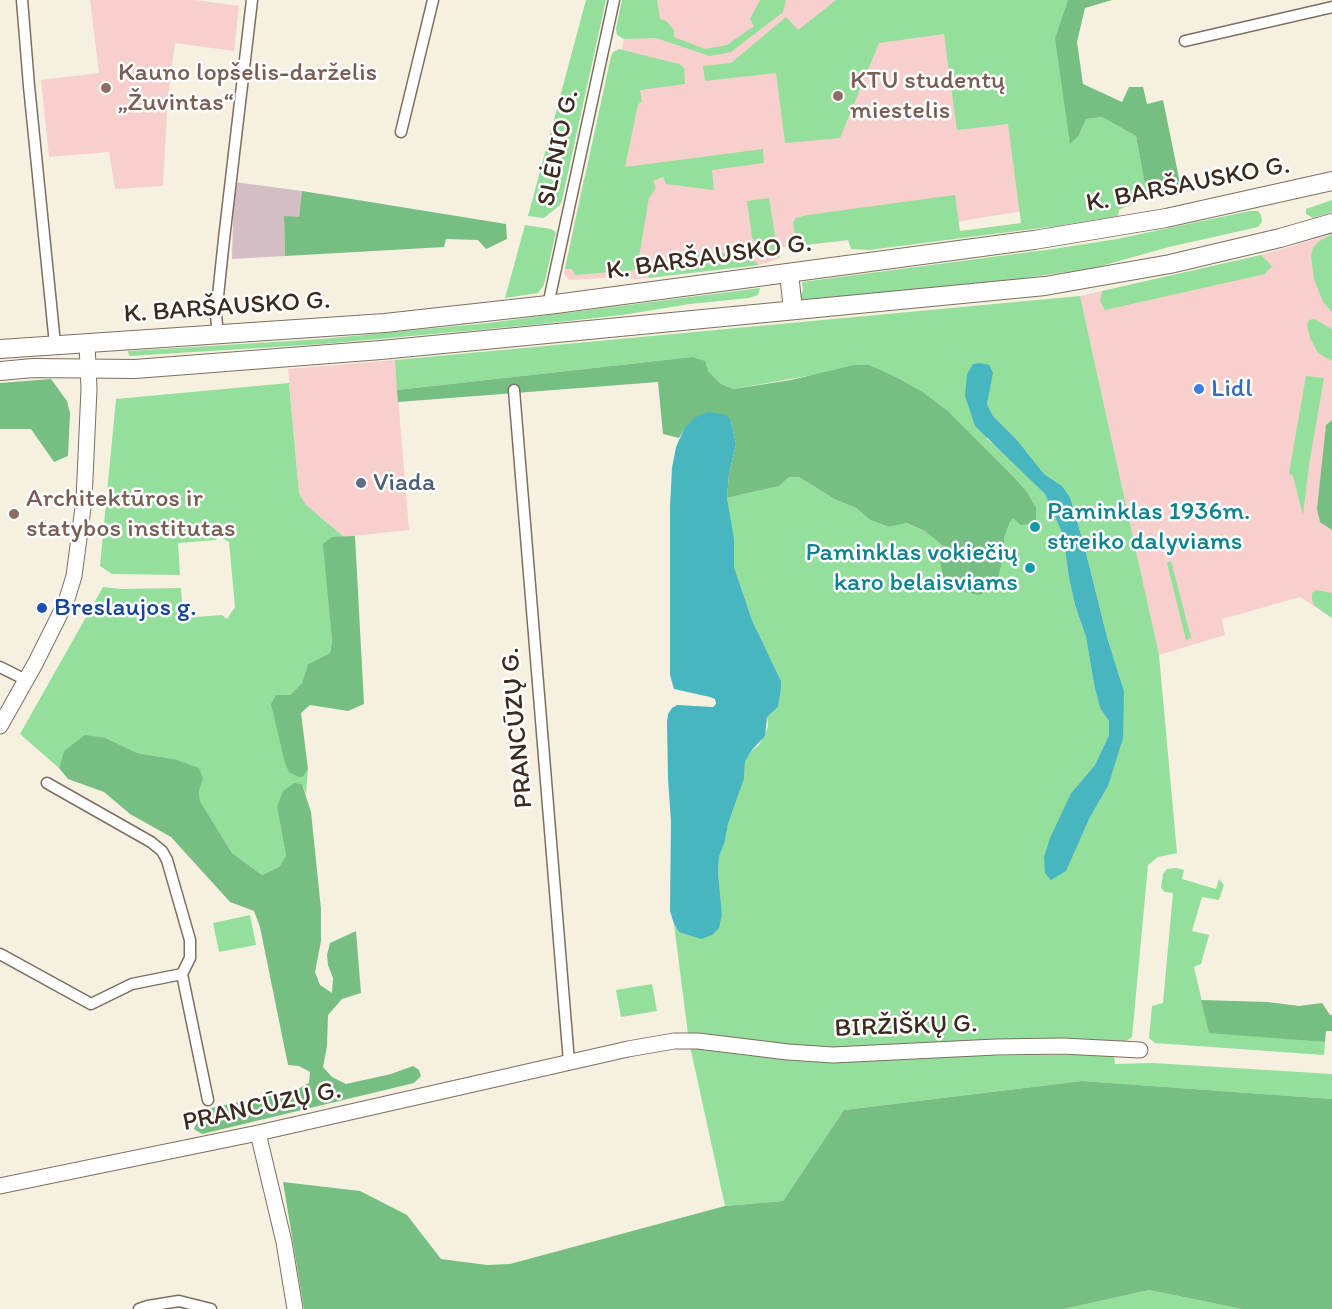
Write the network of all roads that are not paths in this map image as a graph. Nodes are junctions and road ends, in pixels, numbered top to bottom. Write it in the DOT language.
graph roads {
  1 [pos="22,0"];
  2 [pos="252,0"];
  3 [pos="433,0"];
  4 [pos="615,0"];
  5 [pos="1332,7"];
  6 [pos="1185,41"];
  7 [pos="401,132"];
  8 [pos="1332,181"];
  9 [pos="1332,223"];
  10 [pos="789,273"];
  11 [pos="548,305"];
  12 [pos="793,310"];
  13 [pos="218,335"];
  14 [pos="87,343"];
  15 [pos="55,344"];
  16 [pos="0,349"];
  17 [pos="89,369"];
  18 [pos="0,371"];
  19 [pos="513,390"];
  20 [pos="0,667"];
  21 [pos="26,680"];
  22 [pos="0,726"];
  23 [pos="47,783"];
  24 [pos="0,954"];
  25 [pos="182,974"];
  26 [pos="674,1041"];
  27 [pos="1140,1050"];
  28 [pos="569,1062"];
  29 [pos="208,1100"];
  30 [pos="258,1133"];
  31 [pos="0,1186"];
  32 [pos="139,1309"];
  33 [pos="211,1309"];
  34 [pos="295,1309"];
  1 -- 15 [label="street"];
  2 -- 13 [label="street"];
  3 -- 7 [label="street"];
  4 -- 11 [label="street, SLĖNIO G."];
  5 -- 6 [label="street"];
  8 -- 10 [label="main road, K. BARŠAUSKO G."];
  9 -- 12 [label="main road, K. BARŠAUSKO G."];
  10 -- 11 [label="main road, K. BARŠAUSKO G."];
  10 -- 12 [label="main road"];
  11 -- 13 [label="main road, K. BARŠAUSKO G."];
  12 -- 17 [label="main road, K. BARŠAUSKO G."];
  13 -- 14 [label="main road, K. BARŠAUSKO G."];
  14 -- 15 [label="main road, K. BARŠAUSKO G."];
  14 -- 17 [label="street"];
  15 -- 16 [label="main road, K. BARŠAUSKO G."];
  17 -- 18 [label="main road, K. BARŠAUSKO G."];
  17 -- 21 [label="street"];
  19 -- 28 [label="street, PRANCŪZŲ G."];
  20 -- 21 [label="street"];
  21 -- 22 [label="street"];
  23 -- 25 [label="street"];
  24 -- 25 [label="street"];
  25 -- 29 [label="street"];
  26 -- 27 [label="street, BIRŽIŠKŲ G."];
  26 -- 28 [label="street, PRANCŪZŲ G."];
  28 -- 30 [label="street, PRANCŪZŲ G."];
  30 -- 31 [label="street, PRANCŪZŲ G."];
  30 -- 34 [label="street"];
  32 -- 33 [label="street"];
}
